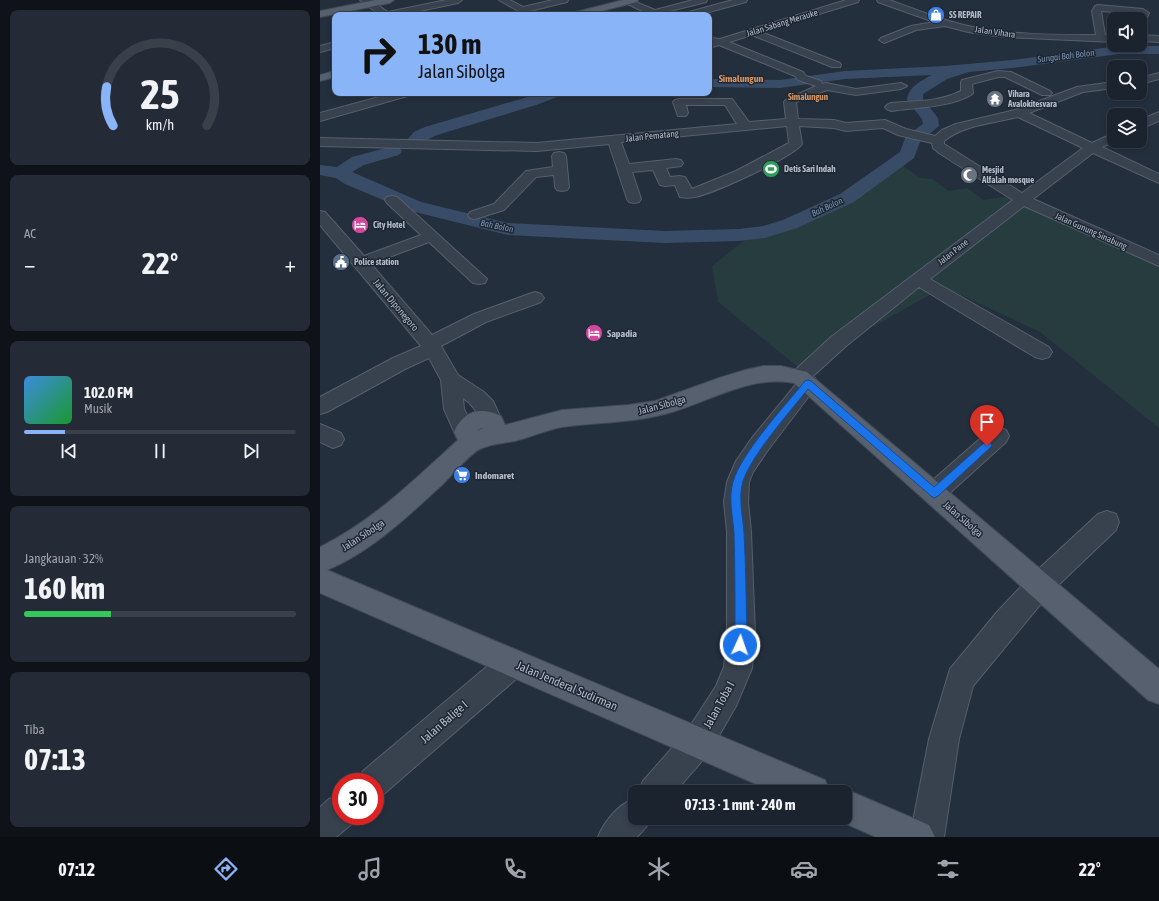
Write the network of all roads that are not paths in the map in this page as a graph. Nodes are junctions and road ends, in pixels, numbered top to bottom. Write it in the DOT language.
graph roads {
  1 [pos="390,0"];
  2 [pos="458,0"];
  3 [pos="506,0"];
  4 [pos="564,0"];
  5 [pos="704,0"];
  6 [pos="743,0"];
  7 [pos="854,0"];
  8 [pos="881,0"];
  9 [pos="892,0"];
  10 [pos="629,1"];
  11 [pos="367,2"];
  12 [pos="909,8"];
  13 [pos="522,10"];
  14 [pos="382,12"];
  15 [pos="403,12"];
  16 [pos="526,12"];
  17 [pos="587,12"];
  18 [pos="652,12"];
  19 [pos="663,12"];
  20 [pos="699,12"];
  21 [pos="1139,12"];
  22 [pos="320,14"];
  23 [pos="1097,17"];
  24 [pos="1107,18"];
  25 [pos="954,24"];
  26 [pos="753,32"];
  27 [pos="1107,33"];
  28 [pos="1101,34"];
  29 [pos="1107,35"];
  30 [pos="1107,36"];
  31 [pos="712,38"];
  32 [pos="1147,38"];
  33 [pos="1159,39"];
  34 [pos="884,40"];
  35 [pos="1147,41"];
  36 [pos="720,42"];
  37 [pos="1159,42"];
  38 [pos="712,44"];
  39 [pos="332,46"];
  40 [pos="320,49"];
  41 [pos="836,65"];
  42 [pos="332,75"];
  43 [pos="1159,76"];
  44 [pos="320,78"];
  45 [pos="1147,79"];
  46 [pos="817,83"];
  47 [pos="901,86"];
  48 [pos="1107,86"];
  49 [pos="1046,93"];
  50 [pos="396,96"];
  51 [pos="891,107"];
  52 [pos="1019,113"];
  53 [pos="682,114"];
  54 [pos="1159,116"];
  55 [pos="320,117"];
  56 [pos="792,122"];
  57 [pos="1147,122"];
  58 [pos="745,126"];
  59 [pos="1147,128"];
  60 [pos="1153,130"];
  61 [pos="614,140"];
  62 [pos="938,140"];
  63 [pos="1107,140"];
  64 [pos="320,142"];
  65 [pos="558,145"];
  66 [pos="1090,148"];
  67 [pos="676,164"];
  68 [pos="658,166"];
  69 [pos="624,169"];
  70 [pos="560,170"];
  71 [pos="1159,179"];
  72 [pos="562,187"];
  73 [pos="634,199"];
  74 [pos="392,200"];
  75 [pos="1023,200"];
  76 [pos="320,215"];
  77 [pos="475,215"];
  78 [pos="432,236"];
  79 [pos="1159,261"];
  80 [pos="360,263"];
  81 [pos="479,279"];
  82 [pos="918,279"];
  83 [pos="535,298"];
  84 [pos="431,346"];
  85 [pos="1042,352"];
  86 [pos="451,380"];
  87 [pos="804,380"];
  88 [pos="320,406"];
  89 [pos="482,430"];
  90 [pos="998,436"];
  91 [pos="934,493"];
  92 [pos="1107,522"];
  93 [pos="320,560"];
  94 [pos="320,580"];
  95 [pos="1040,585"];
  96 [pos="513,663"];
  97 [pos="1159,689"];
  98 [pos="698,742"];
  99 [pos="384,773"];
  100 [pos="660,785"];
  101 [pos="797,785"];
  102 [pos="852,809"];
  103 [pos="332,819"];
  104 [pos="628,822"];
  105 [pos="320,829"];
  106 [pos="615,837"];
  107 [pos="917,837"];
  108 [pos="927,837"];
  1 -- 11 [label="main road"];
  2 -- 15 [label="street"];
  3 -- 13 [label="street"];
  4 -- 13 [label="street"];
  5 -- 19 [label="street"];
  6 -- 20 [label="street"];
  7 -- 26 [label="street, Jalan Sabang Merauke"];
  8 -- 12 [label="street, Jalan Vihara"];
  9 -- 12 [label="street, Jalan Vihara"];
  10 -- 17 [label="main road"];
  10 -- 18 [label="street"];
  11 -- 14 [label="street"];
  11 -- 22 [label="main road"];
  12 -- 25 [label="street, Jalan Vihara"];
  13 -- 16 [label="street"];
  21 -- 23 [label="street"];
  23 -- 24 [label="street"];
  23 -- 28 [label="street"];
  25 -- 28 [label="street, Jalan Vihara"];
  25 -- 34 [label="street"];
  26 -- 36 [label="street, Jalan Sabang Merauke"];
  26 -- 41 [label="street"];
  27 -- 28 [label="street"];
  28 -- 29 [label="street, Jalan Vihara"];
  28 -- 30 [label="street, Jalan Vihara"];
  31 -- 36 [label="street"];
  32 -- 33 [label="street"];
  35 -- 37 [label="street"];
  36 -- 38 [label="street, Jalan Sabang Merauke"];
  36 -- 46 [label="street"];
  39 -- 40 [label="street"];
  42 -- 44 [label="main road"];
  43 -- 45 [label="street"];
  47 -- 56 [label="street"];
  48 -- 52 [label="street"];
  49 -- 51 [label="street"];
  50 -- 55 [label="street"];
  52 -- 62 [label="street"];
  52 -- 66 [label="street"];
  53 -- 58 [label="street"];
  54 -- 57 [label="street"];
  56 -- 58 [label="street, Jalan Pematang"];
  56 -- 62 [label="street, Jalan Pematang"];
  56 -- 68 [label="street"];
  58 -- 61 [label="street, Jalan Pematang"];
  59 -- 60 [label="street"];
  61 -- 65 [label="street, Jalan Pematang"];
  61 -- 69 [label="street"];
  62 -- 75 [label="street, Jalan Gunung Sinabung"];
  63 -- 66 [label="street, Jalan Pane"];
  64 -- 65 [label="street, Jalan Pematang"];
  65 -- 70 [label="street"];
  66 -- 71 [label="street"];
  66 -- 75 [label="street, Jalan Pane"];
  67 -- 68 [label="street"];
  68 -- 69 [label="street"];
  69 -- 73 [label="street"];
  70 -- 72 [label="street"];
  70 -- 77 [label="street"];
  74 -- 78 [label="street"];
  75 -- 79 [label="street, Jalan Gunung Sinabung"];
  75 -- 82 [label="street, Jalan Pane"];
  76 -- 80 [label="street, Jalan Diponegoro"];
  78 -- 80 [label="street"];
  78 -- 81 [label="street"];
  80 -- 84 [label="street, Jalan Diponegoro"];
  82 -- 85 [label="street"];
  82 -- 87 [label="street, Jalan Pane"];
  83 -- 84 [label="street"];
  84 -- 86 [label="street, Jalan Diponegoro"];
  84 -- 88 [label="street"];
  86 -- 89 [label="street"];
  86 -- 89 [label="street"];
  87 -- 89 [label="main road, Jalan Sibolga"];
  87 -- 91 [label="main road, Jalan Sibolga"];
  87 -- 98 [label="street, Jalan Toba I"];
  89 -- 93 [label="main road, Jalan Sibolga"];
  90 -- 91 [label="street"];
  91 -- 95 [label="main road, Jalan Sibolga"];
  92 -- 95 [label="street"];
  94 -- 96 [label="main road, Jalan Jenderal Sudirman"];
  95 -- 97 [label="main road, Jalan Sibolga"];
  95 -- 108 [label="street"];
  96 -- 98 [label="main road, Jalan Jenderal Sudirman"];
  96 -- 99 [label="street, Jalan Balige I"];
  98 -- 100 [label="street, Jalan Toba I"];
  98 -- 101 [label="main road, Jalan Jenderal Sudirman"];
  102 -- 107 [label="main road"];
  103 -- 105 [label="street"];
  104 -- 106 [label="street"];
}
